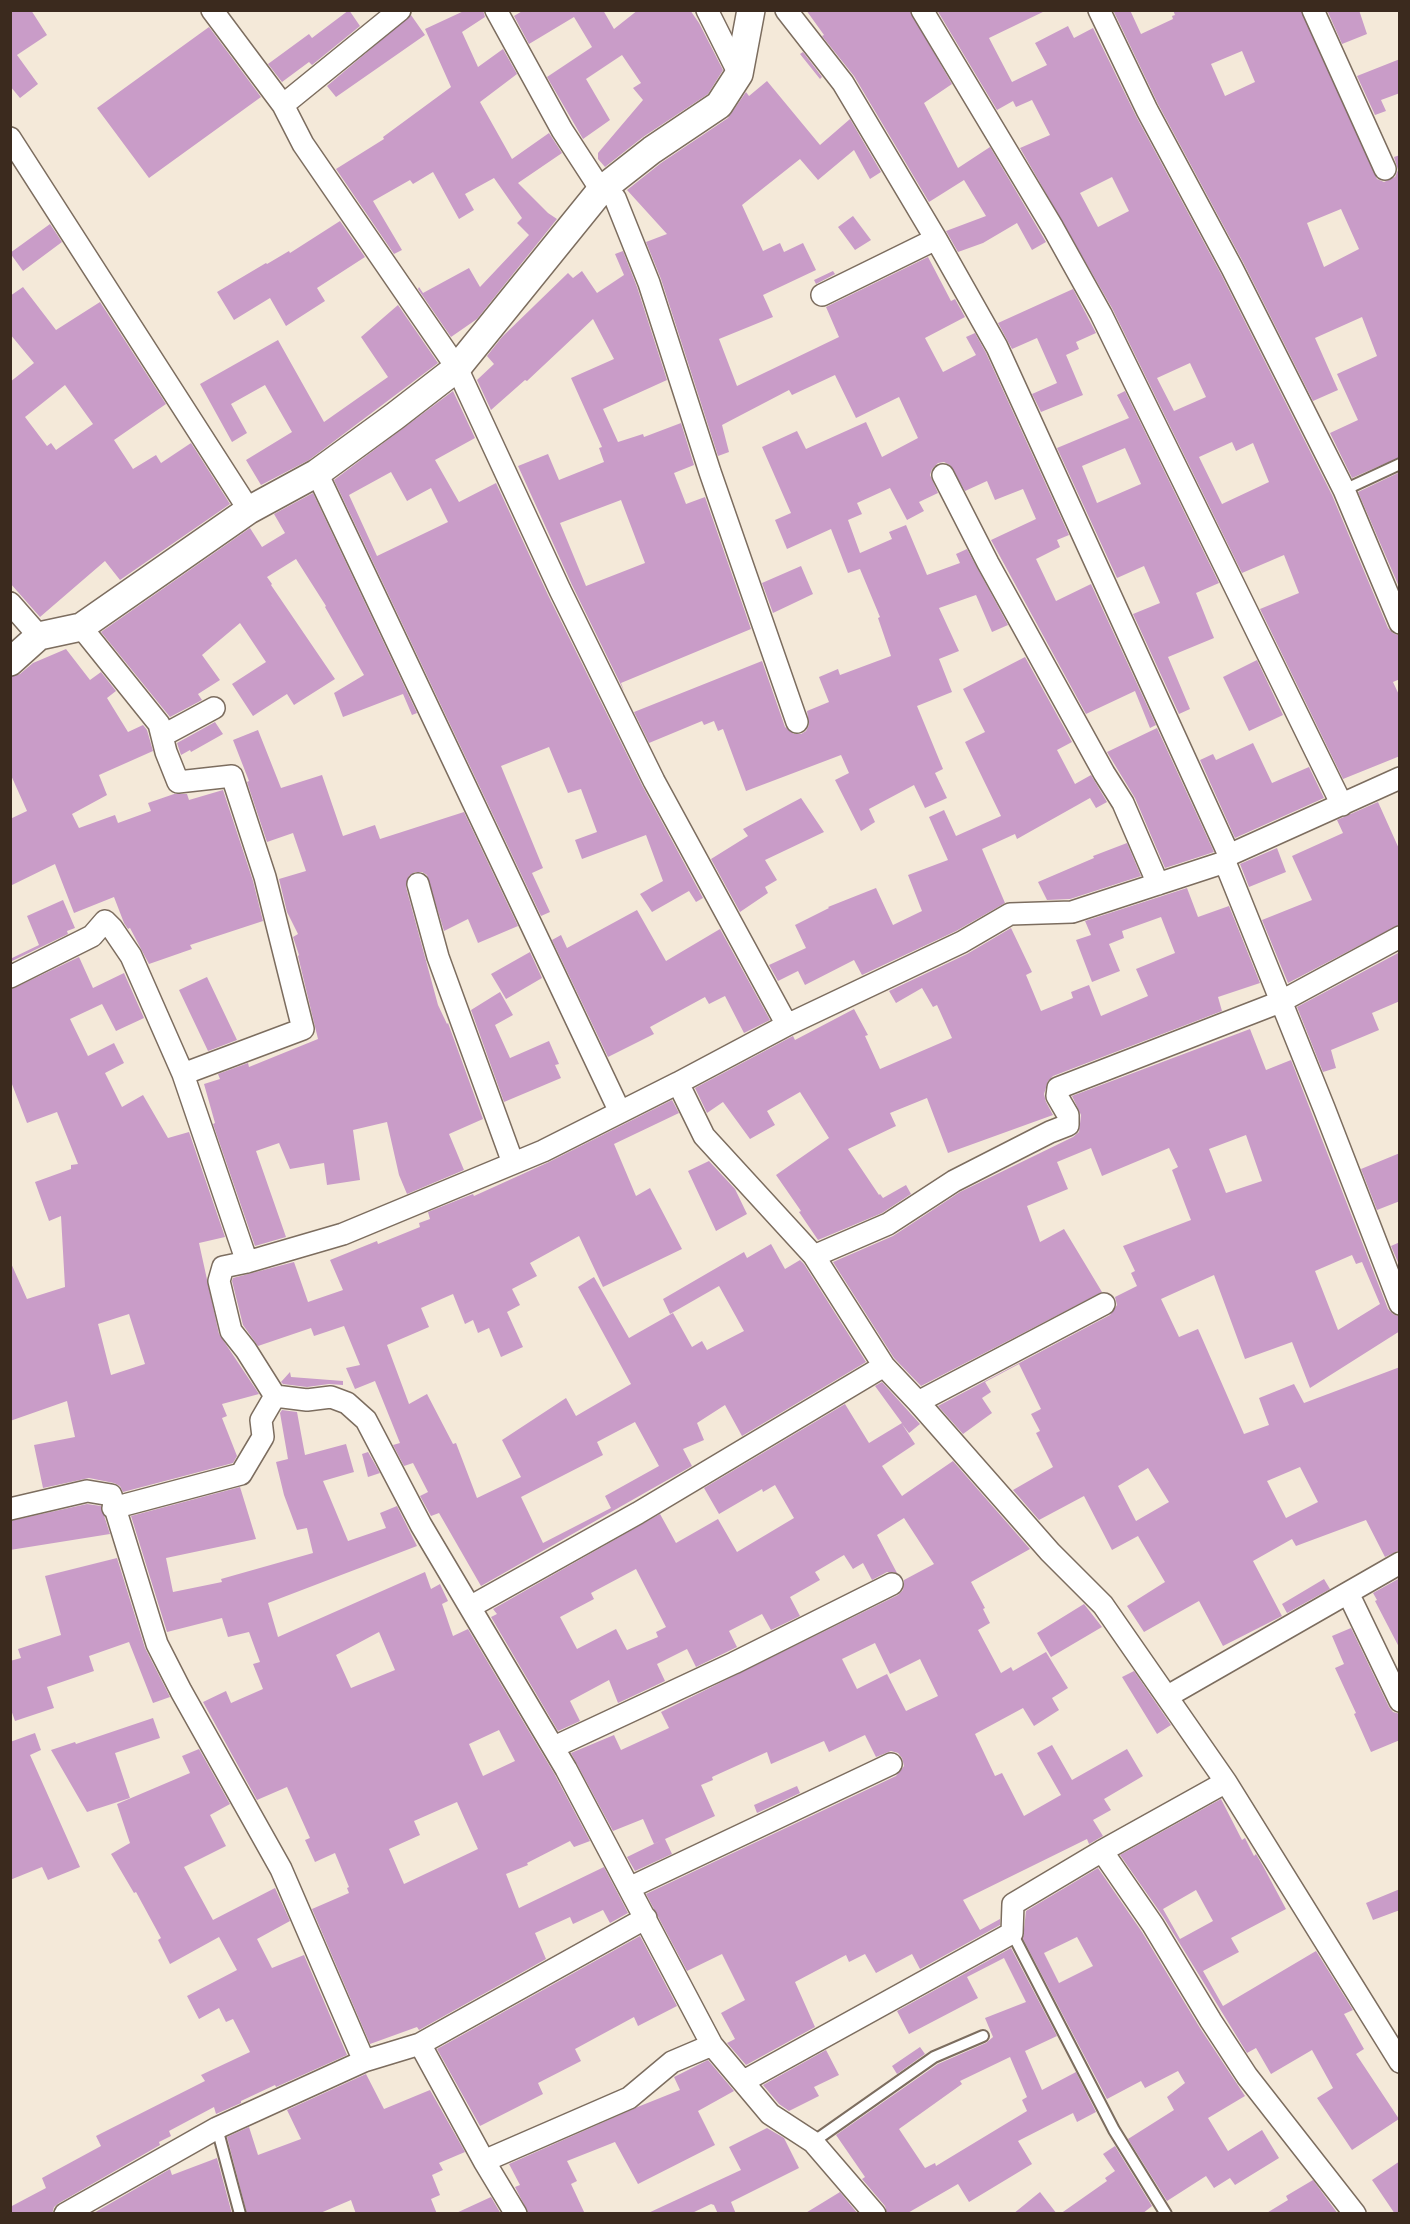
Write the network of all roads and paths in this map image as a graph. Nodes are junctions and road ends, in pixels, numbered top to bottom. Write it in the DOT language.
graph roads {
  1 [pos="212,10"];
  2 [pos="400,10"];
  3 [pos="496,10"];
  4 [pos="707,10"];
  5 [pos="751,10"];
  6 [pos="786,10"];
  7 [pos="922,10"];
  8 [pos="1099,10"];
  9 [pos="1313,10"];
  10 [pos="739,74"];
  11 [pos="283,105"];
  12 [pos="10,138"];
  13 [pos="1385,169"];
  14 [pos="601,190"];
  15 [pos="936,239"];
  16 [pos="822,295"];
  17 [pos="457,368"];
  18 [pos="1400,464"];
  19 [pos="317,473"];
  20 [pos="943,475"];
  21 [pos="1344,490"];
  22 [pos="249,510"];
  23 [pos="10,603"];
  24 [pos="1400,623"];
  25 [pos="81,627"];
  26 [pos="39,636"];
  27 [pos="10,662"];
  28 [pos="214,708"];
  29 [pos="797,722"];
  30 [pos="162,736"];
  31 [pos="1400,778"];
  32 [pos="1342,805"];
  33 [pos="1227,859"];
  34 [pos="418,884"];
  35 [pos="1158,884"];
  36 [pos="1400,937"];
  37 [pos="10,977"];
  38 [pos="1280,1002"];
  39 [pos="787,1025"];
  40 [pos="183,1074"];
  41 [pos="678,1083"];
  42 [pos="620,1112"];
  43 [pos="513,1163"];
  44 [pos="814,1256"];
  45 [pos="247,1262"];
  46 [pos="1104,1304"];
  47 [pos="1400,1304"];
  48 [pos="884,1366"];
  49 [pos="275,1396"];
  50 [pos="918,1402"];
  51 [pos="113,1508"];
  52 [pos="10,1509"];
  53 [pos="1400,1563"];
  54 [pos="892,1584"];
  55 [pos="1348,1593"];
  56 [pos="470,1607"];
  57 [pos="1168,1696"];
  58 [pos="1400,1701"];
  59 [pos="554,1747"];
  60 [pos="891,1764"];
  61 [pos="1226,1782"];
  62 [pos="1102,1851"];
  63 [pos="629,1888"];
  64 [pos="646,1918"];
  65 [pos="1012,1933"];
  66 [pos="983,2036"];
  67 [pos="420,2044"];
  68 [pos="712,2045"];
  69 [pos="364,2061"];
  70 [pos="1400,2062"];
  71 [pos="744,2081"];
  72 [pos="217,2128"];
  73 [pos="813,2142"];
  74 [pos="484,2161"];
  75 [pos="65,2214"];
  76 [pos="240,2214"];
  77 [pos="516,2214"];
  78 [pos="875,2214"];
  79 [pos="1166,2214"];
  80 [pos="1355,2214"];
  1 -- 11 [label="street"];
  2 -- 11 [label="street"];
  3 -- 14 [label="street"];
  4 -- 10 [label="street"];
  5 -- 10 [label="street"];
  6 -- 15 [label="street"];
  7 -- 32 [label="street"];
  8 -- 21 [label="street"];
  9 -- 13 [label="street"];
  10 -- 14 [label="street"];
  11 -- 17 [label="street"];
  12 -- 22 [label="street"];
  14 -- 17 [label="street"];
  14 -- 29 [label="street"];
  15 -- 16 [label="street"];
  15 -- 33 [label="street"];
  17 -- 19 [label="street"];
  17 -- 39 [label="street"];
  18 -- 21 [label="lane"];
  19 -- 22 [label="street"];
  19 -- 42 [label="street"];
  20 -- 35 [label="street"];
  21 -- 24 [label="street"];
  22 -- 25 [label="street"];
  23 -- 26 [label="street"];
  25 -- 26 [label="street"];
  25 -- 30 [label="street"];
  26 -- 27 [label="street"];
  28 -- 30 [label="street"];
  30 -- 40 [label="street"];
  31 -- 32 [label="street"];
  32 -- 33 [label="street"];
  33 -- 35 [label="street"];
  33 -- 38 [label="street"];
  34 -- 43 [label="street"];
  35 -- 39 [label="street"];
  36 -- 38 [label="street"];
  37 -- 40 [label="street"];
  38 -- 44 [label="street"];
  38 -- 47 [label="street"];
  39 -- 41 [label="street"];
  40 -- 45 [label="street"];
  41 -- 42 [label="street"];
  41 -- 44 [label="street"];
  42 -- 43 [label="street"];
  43 -- 45 [label="street"];
  44 -- 48 [label="street"];
  45 -- 49 [label="street"];
  46 -- 50 [label="street"];
  48 -- 50 [label="street"];
  48 -- 56 [label="street"];
  49 -- 51 [label="street"];
  49 -- 56 [label="street"];
  50 -- 57 [label="street"];
  51 -- 52 [label="street"];
  51 -- 69 [label="street"];
  53 -- 55 [label="street"];
  54 -- 59 [label="street"];
  55 -- 57 [label="street"];
  55 -- 58 [label="street"];
  56 -- 59 [label="street"];
  57 -- 61 [label="street"];
  59 -- 63 [label="street"];
  60 -- 63 [label="street"];
  61 -- 62 [label="street"];
  61 -- 70 [label="street"];
  62 -- 65 [label="street"];
  62 -- 80 [label="street"];
  63 -- 64 [label="street"];
  64 -- 67 [label="street"];
  64 -- 68 [label="street"];
  65 -- 71 [label="street"];
  65 -- 79 [label="lane"];
  66 -- 73 [label="lane"];
  67 -- 69 [label="street"];
  67 -- 74 [label="street"];
  68 -- 71 [label="street"];
  68 -- 74 [label="street"];
  69 -- 72 [label="street"];
  71 -- 73 [label="street"];
  72 -- 75 [label="street"];
  72 -- 76 [label="lane"];
  73 -- 78 [label="street"];
  74 -- 77 [label="street"];
}
